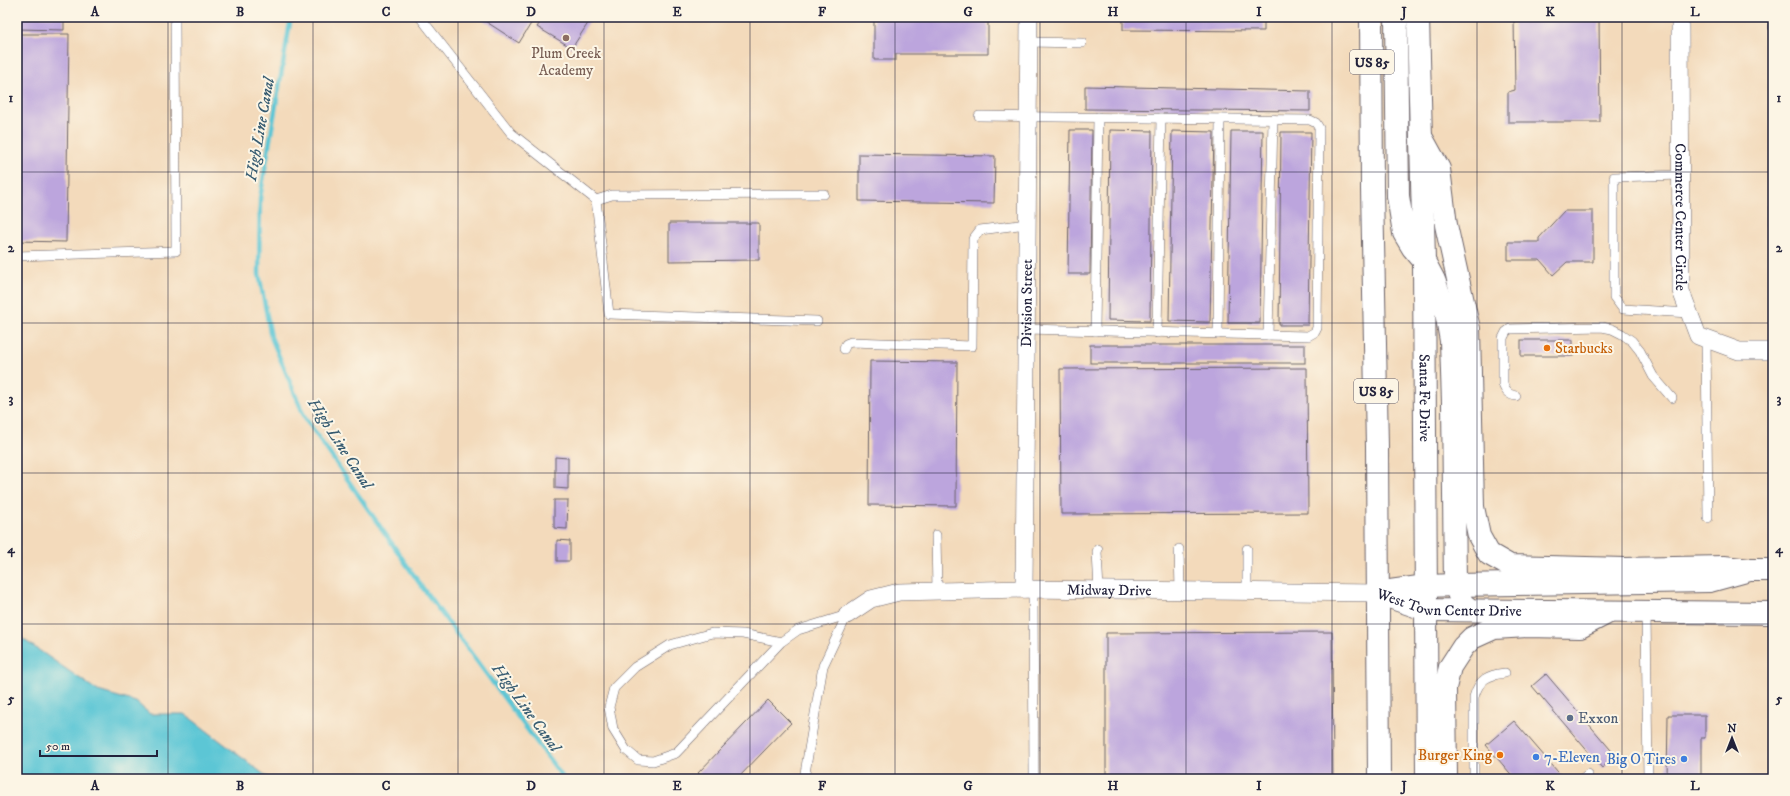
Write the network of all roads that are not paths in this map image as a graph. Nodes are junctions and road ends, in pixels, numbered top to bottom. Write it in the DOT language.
graph roads {
  1 [pos="175,17"];
  2 [pos="420,17"];
  3 [pos="1029,17"];
  4 [pos="1371,17"];
  5 [pos="1396,17"];
  6 [pos="1418,17"];
  7 [pos="1680,17"];
  8 [pos="1028,42"];
  9 [pos="1082,42"];
  10 [pos="979,116"];
  11 [pos="1028,116"];
  12 [pos="1098,117"];
  13 [pos="1161,118"];
  14 [pos="1220,119"];
  15 [pos="1272,120"];
  16 [pos="1421,135"];
  17 [pos="1681,175"];
  18 [pos="824,194"];
  19 [pos="596,200"];
  20 [pos="1027,224"];
  21 [pos="17,256"];
  22 [pos="1424,262"];
  23 [pos="1689,312"];
  24 [pos="817,321"];
  25 [pos="1026,329"];
  26 [pos="1095,331"];
  27 [pos="1157,333"];
  28 [pos="1218,334"];
  29 [pos="1268,335"];
  30 [pos="1706,339"];
  31 [pos="844,349"];
  32 [pos="1773,351"];
  33 [pos="1516,396"];
  34 [pos="1672,398"];
  35 [pos="1708,518"];
  36 [pos="936,535"];
  37 [pos="1098,549"];
  38 [pos="1179,549"];
  39 [pos="1247,549"];
  40 [pos="1750,570"];
  41 [pos="1773,570"];
  42 [pos="1455,585"];
  43 [pos="1426,586"];
  44 [pos="1028,589"];
  45 [pos="1099,590"];
  46 [pos="1180,590"];
  47 [pos="937,591"];
  48 [pos="1247,591"];
  49 [pos="1378,593"];
  50 [pos="1427,610"];
  51 [pos="1468,610"];
  52 [pos="1609,612"];
  53 [pos="1646,613"];
  54 [pos="1773,613"];
  55 [pos="847,615"];
  56 [pos="781,642"];
  57 [pos="1505,673"];
  58 [pos="804,779"];
  59 [pos="1034,779"];
  60 [pos="1379,779"];
  61 [pos="1427,779"];
  62 [pos="1446,779"];
  63 [pos="1474,779"];
  64 [pos="1648,779"];
  1 -- 21 [label="lane"];
  2 -- 19 [label="lane"];
  3 -- 8 [label="street, Division Street"];
  4 -- 49 [label="main road, US 85"];
  5 -- 22 [label="main road"];
  6 -- 16 [label="main road, Santa Fe Drive"];
  7 -- 17 [label="street, Commerce Center Circle"];
  8 -- 9 [label="lane"];
  8 -- 11 [label="street, Division Street"];
  10 -- 11 [label="lane"];
  11 -- 12 [label="lane"];
  11 -- 20 [label="street, Division Street"];
  12 -- 13 [label="lane"];
  12 -- 26 [label="lane"];
  13 -- 14 [label="lane"];
  13 -- 27 [label="lane"];
  14 -- 15 [label="lane"];
  14 -- 28 [label="lane"];
  15 -- 29 [label="lane"];
  15 -- 29 [label="lane"];
  16 -- 22 [label="main road, Santa Fe Drive"];
  16 -- 40 [label="main road"];
  17 -- 23 [label="street, Commerce Center Circle"];
  17 -- 23 [label="lane"];
  18 -- 19 [label="lane"];
  19 -- 24 [label="lane"];
  20 -- 25 [label="street, Division Street"];
  20 -- 31 [label="lane"];
  22 -- 42 [label="main road"];
  22 -- 43 [label="main road, Santa Fe Drive"];
  23 -- 30 [label="street, Commerce Center Circle"];
  25 -- 26 [label="lane"];
  25 -- 44 [label="street, Division Street"];
  26 -- 27 [label="lane"];
  27 -- 28 [label="lane"];
  28 -- 29 [label="lane"];
  30 -- 32 [label="street, Commerce Center Circle"];
  30 -- 35 [label="lane"];
  33 -- 34 [label="lane"];
  36 -- 47 [label="lane"];
  37 -- 45 [label="lane"];
  38 -- 46 [label="lane"];
  39 -- 48 [label="lane"];
  40 -- 41 [label="main road, West Town Center Drive"];
  40 -- 42 [label="main road, West Town Center Drive"];
  42 -- 43 [label="main road, West Town Center Drive"];
  42 -- 51 [label="main road"];
  43 -- 49 [label="main road, West Town Center Drive"];
  43 -- 50 [label="main road, Santa Fe Drive"];
  44 -- 45 [label="street, Midway Drive"];
  44 -- 47 [label="street, Midway Drive"];
  44 -- 59 [label="lane"];
  45 -- 46 [label="street, Midway Drive"];
  46 -- 48 [label="street, Midway Drive"];
  47 -- 55 [label="street, Midway Drive"];
  48 -- 49 [label="street, Midway Drive"];
  49 -- 50 [label="main road, West Town Center Drive"];
  49 -- 60 [label="main road, US 85"];
  50 -- 51 [label="main road, West Town Center Drive"];
  50 -- 61 [label="main road, Santa Fe Drive"];
  51 -- 52 [label="main road, West Town Center Drive"];
  52 -- 53 [label="main road, West Town Center Drive"];
  52 -- 62 [label="main road"];
  53 -- 54 [label="main road, West Town Center Drive"];
  53 -- 64 [label="lane"];
  55 -- 56 [label="lane"];
  55 -- 58 [label="lane"];
  56 -- 56 [label="lane"];
  57 -- 63 [label="lane"];
}
